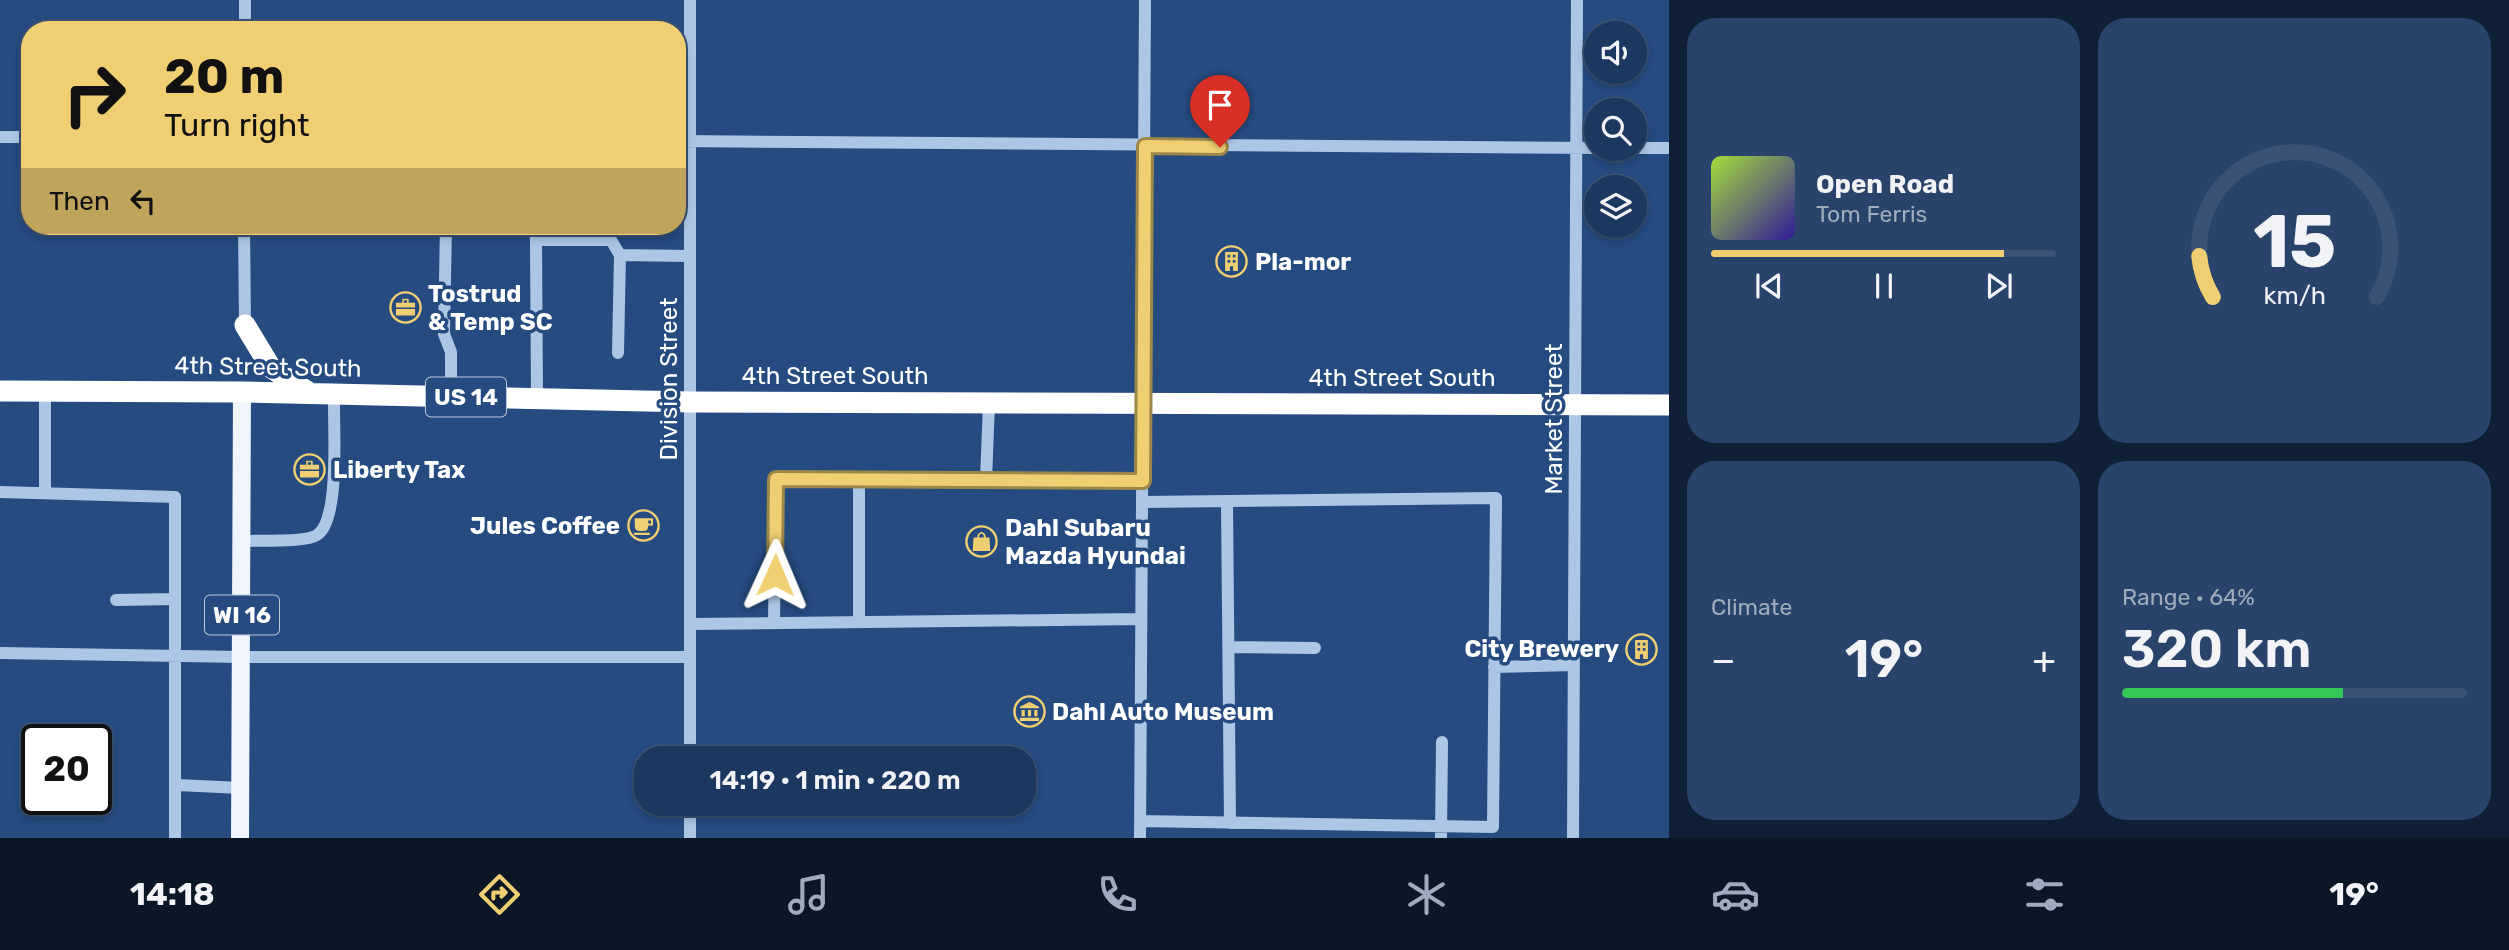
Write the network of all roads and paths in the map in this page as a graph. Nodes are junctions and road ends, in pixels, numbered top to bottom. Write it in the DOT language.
graph roads {
  1 [pos="245,0"];
  2 [pos="690,0"];
  3 [pos="1145,0"];
  4 [pos="1577,0"];
  5 [pos="245,21"];
  6 [pos="686,81"];
  7 [pos="0,137"];
  8 [pos="21,137"];
  9 [pos="686,141"];
  10 [pos="1145,146"];
  11 [pos="1577,148"];
  12 [pos="1584,148"];
  13 [pos="1647,148"];
  14 [pos="1669,148"];
  15 [pos="686,190"];
  16 [pos="244,235"];
  17 [pos="446,235"];
  18 [pos="536,235"];
  19 [pos="536,240"];
  20 [pos="620,255"];
  21 [pos="690,256"];
  22 [pos="244,325"];
  23 [pos="618,353"];
  24 [pos="0,391"];
  25 [pos="44,391"];
  26 [pos="242,392"];
  27 [pos="310,393"];
  28 [pos="334,394"];
  29 [pos="452,397"];
  30 [pos="537,398"];
  31 [pos="690,402"];
  32 [pos="989,403"];
  33 [pos="1143,404"];
  34 [pos="1576,405"];
  35 [pos="1669,405"];
  36 [pos="859,479"];
  37 [pos="986,480"];
  38 [pos="1143,481"];
  39 [pos="0,492"];
  40 [pos="45,493"];
  41 [pos="1142,502"];
  42 [pos="1227,504"];
  43 [pos="242,541"];
  44 [pos="174,599"];
  45 [pos="116,600"];
  46 [pos="1141,619"];
  47 [pos="859,622"];
  48 [pos="774,623"];
  49 [pos="690,624"];
  50 [pos="1229,647"];
  51 [pos="1315,648"];
  52 [pos="0,653"];
  53 [pos="173,656"];
  54 [pos="242,657"];
  55 [pos="690,657"];
  56 [pos="1574,665"];
  57 [pos="1494,667"];
  58 [pos="1442,742"];
  59 [pos="690,746"];
  60 [pos="177,785"];
  61 [pos="241,788"];
  62 [pos="690,816"];
  63 [pos="1140,821"];
  64 [pos="1230,822"];
  65 [pos="1441,832"];
  66 [pos="176,838"];
  67 [pos="240,838"];
  68 [pos="690,838"];
  69 [pos="1140,838"];
  70 [pos="1573,838"];
  1 -- 5 [label="street"];
  2 -- 6 [label="street, Division Street"];
  3 -- 10 [label="street"];
  4 -- 11 [label="street, Market Street"];
  7 -- 8 [label="street"];
  9 -- 10 [label="street"];
  10 -- 11 [label="street"];
  10 -- 33 [label="street"];
  11 -- 12 [label="street"];
  11 -- 34 [label="street, Market Street"];
  13 -- 14 [label="street"];
  15 -- 21 [label="street, Division Street"];
  16 -- 22 [label="street"];
  17 -- 29 [label="street"];
  18 -- 19 [label="street"];
  19 -- 20 [label="street"];
  19 -- 30 [label="street"];
  20 -- 21 [label="street"];
  20 -- 23 [label="street"];
  21 -- 31 [label="street, Division Street"];
  22 -- 27 [label="highway"];
  24 -- 25 [label="highway, 4th Street South / US 14"];
  25 -- 26 [label="highway, 4th Street South / US 14"];
  25 -- 40 [label="street"];
  26 -- 27 [label="highway, 4th Street South / US 14"];
  26 -- 43 [label="main road, WI 16"];
  27 -- 28 [label="highway, 4th Street South / US 14"];
  28 -- 29 [label="highway, 4th Street South / US 14"];
  28 -- 43 [label="street"];
  29 -- 30 [label="highway, 4th Street South / US 14"];
  30 -- 31 [label="highway, 4th Street South / US 14"];
  31 -- 32 [label="highway, 4th Street South / US 14"];
  31 -- 49 [label="street, Division Street"];
  32 -- 33 [label="highway, 4th Street South / US 14"];
  32 -- 37 [label="street"];
  33 -- 34 [label="highway, 4th Street South / US 14"];
  33 -- 38 [label="street"];
  34 -- 35 [label="highway, 4th Street South / US 14"];
  34 -- 56 [label="street, Market Street"];
  36 -- 37 [label="street"];
  36 -- 47 [label="street"];
  36 -- 48 [label="street"];
  37 -- 38 [label="street"];
  38 -- 41 [label="street"];
  39 -- 40 [label="street"];
  40 -- 44 [label="street"];
  41 -- 42 [label="street"];
  41 -- 46 [label="street"];
  42 -- 50 [label="street"];
  42 -- 57 [label="street"];
  43 -- 54 [label="main road, WI 16"];
  44 -- 45 [label="street"];
  44 -- 53 [label="street"];
  46 -- 47 [label="street"];
  46 -- 63 [label="street"];
  47 -- 48 [label="street"];
  48 -- 49 [label="street"];
  49 -- 55 [label="street, Division Street"];
  50 -- 51 [label="street"];
  50 -- 64 [label="street"];
  52 -- 53 [label="street"];
  53 -- 54 [label="street"];
  53 -- 60 [label="street"];
  54 -- 55 [label="street"];
  54 -- 61 [label="main road, WI 16"];
  55 -- 59 [label="street, Division Street"];
  56 -- 57 [label="street"];
  56 -- 70 [label="street, Market Street"];
  57 -- 65 [label="street"];
  58 -- 65 [label="street"];
  60 -- 61 [label="street"];
  60 -- 66 [label="street"];
  61 -- 67 [label="main road, WI 16"];
  62 -- 68 [label="street"];
  63 -- 64 [label="street"];
  63 -- 69 [label="street"];
  64 -- 65 [label="street"];
}
